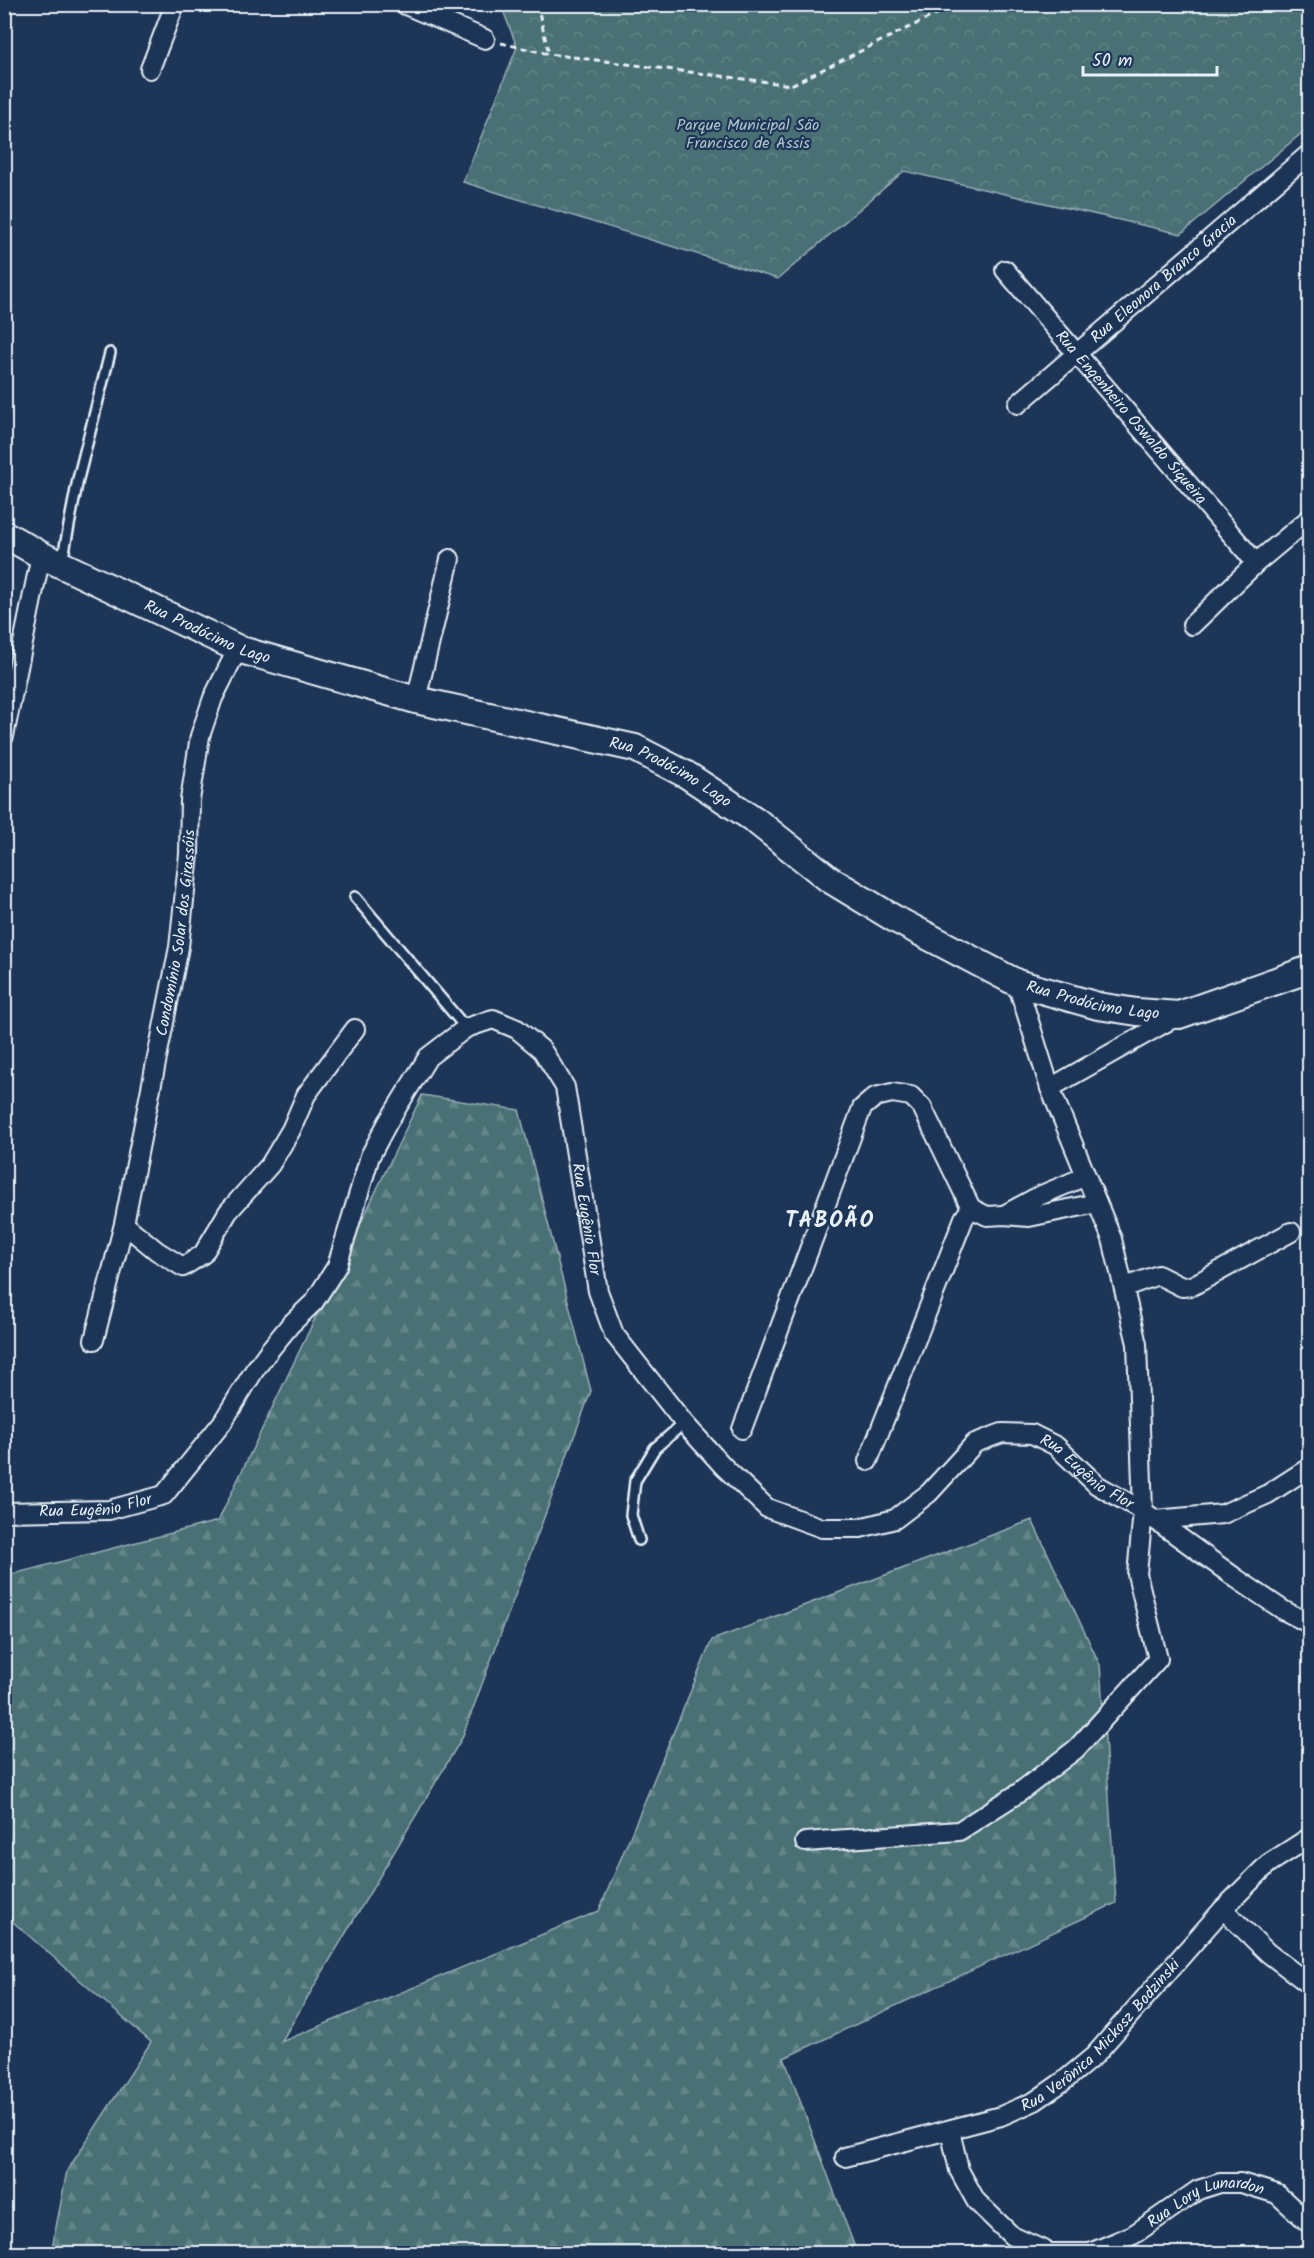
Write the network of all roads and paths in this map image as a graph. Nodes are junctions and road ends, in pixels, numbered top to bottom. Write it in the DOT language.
graph roads {
  1 [pos="175,4"];
  2 [pos="403,4"];
  3 [pos="537,4"];
  4 [pos="957,4"];
  5 [pos="485,39"];
  6 [pos="549,54"];
  7 [pos="150,69"];
  8 [pos="1310,153"];
  9 [pos="1005,270"];
  10 [pos="110,353"];
  11 [pos="1078,354"];
  12 [pos="1018,404"];
  13 [pos="1310,518"];
  14 [pos="4,534"];
  15 [pos="51,560"];
  16 [pos="450,560"];
  17 [pos="1256,563"];
  18 [pos="1192,625"];
  19 [pos="241,650"];
  20 [pos="416,700"];
  21 [pos="4,736"];
  22 [pos="355,897"];
  23 [pos="1310,969"];
  24 [pos="1017,983"];
  25 [pos="1179,1015"];
  26 [pos="466,1028"];
  27 [pos="355,1029"];
  28 [pos="1050,1088"];
  29 [pos="1086,1176"];
  30 [pos="1039,1196"];
  31 [pos="1097,1203"];
  32 [pos="971,1208"];
  33 [pos="1046,1213"];
  34 [pos="1004,1215"];
  35 [pos="124,1224"];
  36 [pos="1291,1232"];
  37 [pos="1125,1287"];
  38 [pos="94,1340"];
  39 [pos="684,1423"];
  40 [pos="742,1429"];
  41 [pos="868,1461"];
  42 [pos="1310,1467"];
  43 [pos="4,1512"];
  44 [pos="1149,1516"];
  45 [pos="639,1540"];
  46 [pos="1310,1624"];
  47 [pos="1310,1837"];
  48 [pos="805,1842"];
  49 [pos="1223,1910"];
  50 [pos="1310,1985"];
  51 [pos="950,2130"];
  52 [pos="845,2157"];
  53 [pos="1310,2224"];
  1 -- 7 [label="street"];
  2 -- 5 [label="street"];
  3 -- 6 [label="path"];
  4 -- 6 [label="path"];
  5 -- 6 [label="path"];
  8 -- 11 [label="street, Rua Eleonora Branco Gracia"];
  9 -- 11 [label="street, Rua Engenheiro Oswaldo Siqueira"];
  10 -- 15 [label="lane"];
  11 -- 12 [label="street, Rua Eleonora Branco Gracia"];
  11 -- 17 [label="street, Rua Engenheiro Oswaldo Siqueira"];
  13 -- 17 [label="street"];
  14 -- 15 [label="main road, Rua Prodócimo Lago"];
  15 -- 19 [label="main road, Rua Prodócimo Lago"];
  15 -- 21 [label="street"];
  16 -- 20 [label="street"];
  17 -- 18 [label="street"];
  19 -- 20 [label="main road, Rua Prodócimo Lago"];
  19 -- 35 [label="street, Condomínio Solar dos Girassóis"];
  20 -- 24 [label="main road, Rua Prodócimo Lago"];
  22 -- 26 [label="lane"];
  23 -- 25 [label="main road, Rua Prodócimo Lago"];
  24 -- 25 [label="main road, Rua Prodócimo Lago"];
  24 -- 28 [label="street"];
  25 -- 28 [label="street"];
  26 -- 39 [label="street, Rua Eugênio Flor"];
  26 -- 43 [label="street, Rua Eugênio Flor"];
  27 -- 35 [label="street"];
  28 -- 29 [label="street"];
  29 -- 30 [label="street"];
  29 -- 31 [label="street"];
  30 -- 33 [label="street"];
  30 -- 34 [label="street"];
  31 -- 33 [label="street"];
  31 -- 37 [label="street"];
  32 -- 34 [label="street"];
  32 -- 40 [label="street"];
  32 -- 41 [label="street"];
  33 -- 34 [label="street"];
  35 -- 38 [label="street, Condomínio Solar dos Girassóis"];
  36 -- 37 [label="street"];
  37 -- 44 [label="street"];
  39 -- 44 [label="street, Rua Eugênio Flor"];
  39 -- 45 [label="lane"];
  42 -- 44 [label="street"];
  44 -- 46 [label="street, Rua Eugênio Flor"];
  44 -- 48 [label="street"];
  47 -- 49 [label="street, Rua Verônica Mickosz Bodzinski"];
  49 -- 50 [label="street"];
  49 -- 51 [label="street, Rua Verônica Mickosz Bodzinski"];
  51 -- 52 [label="street, Rua Verônica Mickosz Bodzinski"];
  51 -- 53 [label="street, Rua Lory Lunardon"];
}
